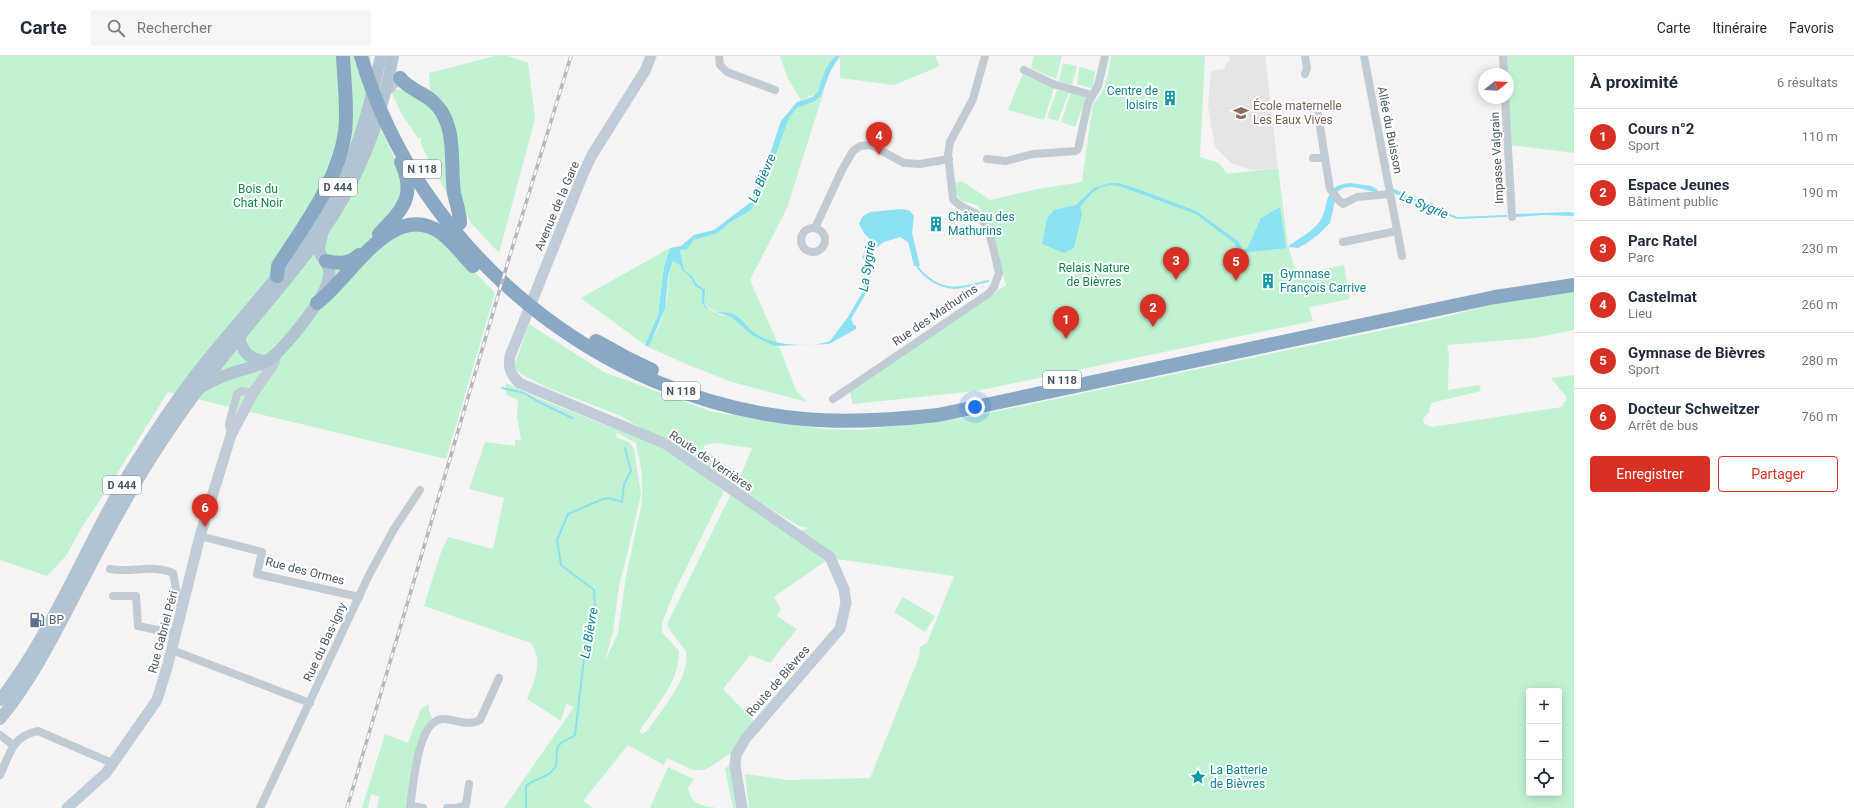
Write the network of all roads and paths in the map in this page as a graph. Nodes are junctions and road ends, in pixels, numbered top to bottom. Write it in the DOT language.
graph roads {
  1 [pos="343,56"];
  2 [pos="370,56"];
  3 [pos="393,56"];
  4 [pos="397,56"];
  5 [pos="651,56"];
  6 [pos="719,56"];
  7 [pos="985,56"];
  8 [pos="1105,56"];
  9 [pos="1305,56"];
  10 [pos="1364,56"];
  11 [pos="1503,56"];
  12 [pos="1504,68"];
  13 [pos="1024,70"];
  14 [pos="1305,74"];
  15 [pos="400,78"];
  16 [pos="775,90"];
  17 [pos="385,93"];
  18 [pos="1092,95"];
  19 [pos="1505,104"];
  20 [pos="1318,114"];
  21 [pos="389,117"];
  22 [pos="400,148"];
  23 [pos="1313,158"];
  24 [pos="1326,158"];
  25 [pos="948,159"];
  26 [pos="987,159"];
  27 [pos="1390,194"];
  28 [pos="1512,217"];
  29 [pos="460,222"];
  30 [pos="816,228"];
  31 [pos="1397,231"];
  32 [pos="322,234"];
  33 [pos="1343,242"];
  34 [pos="1402,256"];
  35 [pos="326,261"];
  36 [pos="486,267"];
  37 [pos="277,276"];
  38 [pos="1574,276"];
  39 [pos="1574,285"];
  40 [pos="317,303"];
  41 [pos="554,324"];
  42 [pos="235,326"];
  43 [pos="239,338"];
  44 [pos="276,355"];
  45 [pos="266,361"];
  46 [pos="511,374"];
  47 [pos="200,387"];
  48 [pos="833,399"];
  49 [pos="420,490"];
  50 [pos="200,536"];
  51 [pos="110,569"];
  52 [pos="838,573"];
  53 [pos="113,596"];
  54 [pos="359,597"];
  55 [pos="183,609"];
  56 [pos="176,634"];
  57 [pos="172,650"];
  58 [pos="499,678"];
  59 [pos="0,700"];
  60 [pos="310,703"];
  61 [pos="0,719"];
  62 [pos="0,735"];
  63 [pos="13,745"];
  64 [pos="114,764"];
  65 [pos="0,775"];
  66 [pos="469,784"];
  67 [pos="411,807"];
  68 [pos="67,808"];
  69 [pos="260,808"];
  70 [pos="423,808"];
  71 [pos="447,808"];
  72 [pos="453,808"];
  73 [pos="456,808"];
  74 [pos="742,808"];
  1 -- 37 [label="highway"];
  2 -- 21 [label="highway, N 118"];
  2 -- 21 [label="highway, N 118"];
  2 -- 37 [label="main road, D 444"];
  3 -- 17 [label="main road, D 444"];
  4 -- 15 [label="main road"];
  5 -- 46 [label="street, Avenue de la Gare"];
  6 -- 16 [label="street"];
  7 -- 25 [label="street, Rue des Mathurins"];
  8 -- 18 [label="street"];
  9 -- 14 [label="street"];
  10 -- 27 [label="street, Allée du Buisson"];
  11 -- 12 [label="street"];
  13 -- 18 [label="street"];
  15 -- 17 [label="street"];
  15 -- 29 [label="highway"];
  17 -- 32 [label="main road, D 444"];
  18 -- 26 [label="street"];
  19 -- 28 [label="street, Impasse Valgrain"];
  20 -- 24 [label="street"];
  21 -- 22 [label="highway, N 118"];
  21 -- 29 [label="highway, N 118"];
  22 -- 35 [label="highway"];
  22 -- 36 [label="highway, N 118"];
  23 -- 24 [label="street"];
  24 -- 27 [label="street"];
  25 -- 30 [label="street"];
  25 -- 48 [label="street, Rue des Mathurins"];
  27 -- 31 [label="street, Allée du Buisson"];
  29 -- 36 [label="highway, N 118"];
  31 -- 33 [label="street"];
  31 -- 34 [label="street, Allée du Buisson"];
  32 -- 35 [label="main road"];
  32 -- 43 [label="main road, D 444"];
  35 -- 40 [label="main road"];
  36 -- 40 [label="highway"];
  36 -- 41 [label="highway, N 118"];
  37 -- 42 [label="main road, D 444"];
  38 -- 41 [label="highway, N 118"];
  39 -- 41 [label="highway, N 118"];
  40 -- 44 [label="main road"];
  42 -- 43 [label="main road"];
  42 -- 59 [label="main road, D 444"];
  43 -- 45 [label="main road"];
  43 -- 47 [label="main road, D 444"];
  44 -- 45 [label="main road"];
  44 -- 50 [label="street, Rue Gabriel Péri"];
  45 -- 47 [label="main road"];
  46 -- 52 [label="street, Route de Verrières"];
  47 -- 61 [label="main road, D 444"];
  49 -- 54 [label="street, Rue du Bas-Igny"];
  50 -- 54 [label="street, Rue des Ormes"];
  50 -- 55 [label="street, Rue Gabriel Péri"];
  51 -- 55 [label="street"];
  52 -- 74 [label="street, Route de Bièvres"];
  53 -- 56 [label="street"];
  54 -- 60 [label="street, Rue du Bas-Igny"];
  55 -- 56 [label="street, Rue Gabriel Péri"];
  56 -- 57 [label="street, Rue Gabriel Péri"];
  57 -- 60 [label="street"];
  57 -- 64 [label="street, Rue Gabriel Péri"];
  58 -- 67 [label="street"];
  60 -- 69 [label="street, Rue du Bas-Igny"];
  62 -- 63 [label="street"];
  63 -- 64 [label="street"];
  63 -- 65 [label="street"];
  64 -- 68 [label="street, Rue Gabriel Péri"];
  66 -- 73 [label="street"];
  67 -- 70 [label="street"];
  71 -- 72 [label="street"];
}
